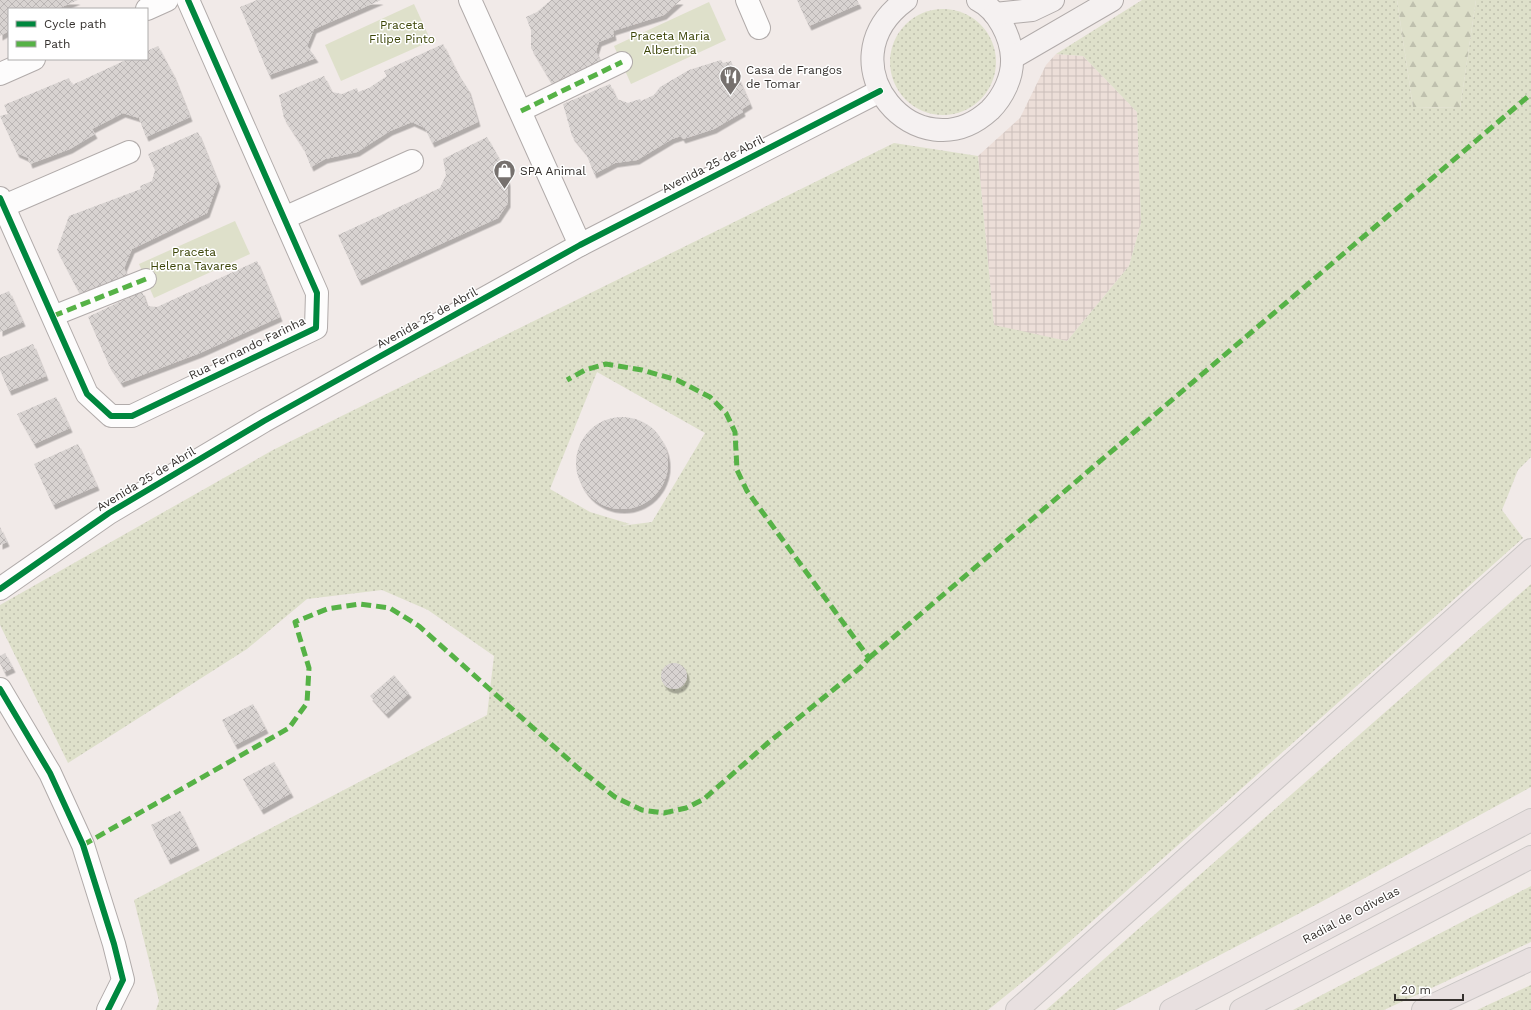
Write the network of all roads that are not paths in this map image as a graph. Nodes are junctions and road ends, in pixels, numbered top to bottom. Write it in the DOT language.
graph roads {
  1 [pos="167,0"];
  2 [pos="188,0"];
  3 [pos="747,0"];
  4 [pos="978,0"];
  5 [pos="1054,0"];
  6 [pos="1112,0"];
  7 [pos="473,1"];
  8 [pos="897,3"];
  9 [pos="148,9"];
  10 [pos="995,14"];
  11 [pos="759,28"];
  12 [pos="1012,58"];
  13 [pos="32,60"];
  14 [pos="622,62"];
  15 [pos="0,74"];
  16 [pos="880,91"];
  17 [pos="521,111"];
  18 [pos="129,152"];
  19 [pos="412,161"];
  20 [pos="2,202"];
  21 [pos="284,218"];
  22 [pos="580,245"];
  23 [pos="146,279"];
  24 [pos="53,316"];
  25 [pos="1531,550"];
  26 [pos="0,589"];
  27 [pos="0,689"];
  28 [pos="1531,820"];
  29 [pos="1531,857"];
  30 [pos="1531,959"];
  31 [pos="108,1010"];
  32 [pos="1017,1010"];
  33 [pos="1171,1010"];
  34 [pos="1241,1010"];
  35 [pos="1424,1010"];
  1 -- 9 [label="street"];
  2 -- 21 [label="street, Rua Fernando Farinha"];
  3 -- 11 [label="street"];
  4 -- 10 [label="main road"];
  5 -- 10 [label="main road"];
  6 -- 12 [label="main road"];
  7 -- 17 [label="street"];
  8 -- 16 [label="main road"];
  10 -- 12 [label="main road"];
  12 -- 16 [label="main road"];
  13 -- 15 [label="street"];
  14 -- 17 [label="street"];
  16 -- 22 [label="street, Avenida 25 de Abril"];
  17 -- 22 [label="street"];
  18 -- 20 [label="street"];
  19 -- 21 [label="street"];
  20 -- 24 [label="street, Rua Fernando Farinha"];
  21 -- 24 [label="street, Rua Fernando Farinha"];
  22 -- 26 [label="street, Avenida 25 de Abril"];
  23 -- 24 [label="street"];
  25 -- 32 [label="highway"];
  27 -- 31 [label="street"];
  28 -- 33 [label="highway, Radial de Odivelas"];
  29 -- 34 [label="highway"];
  30 -- 35 [label="highway"];
}
